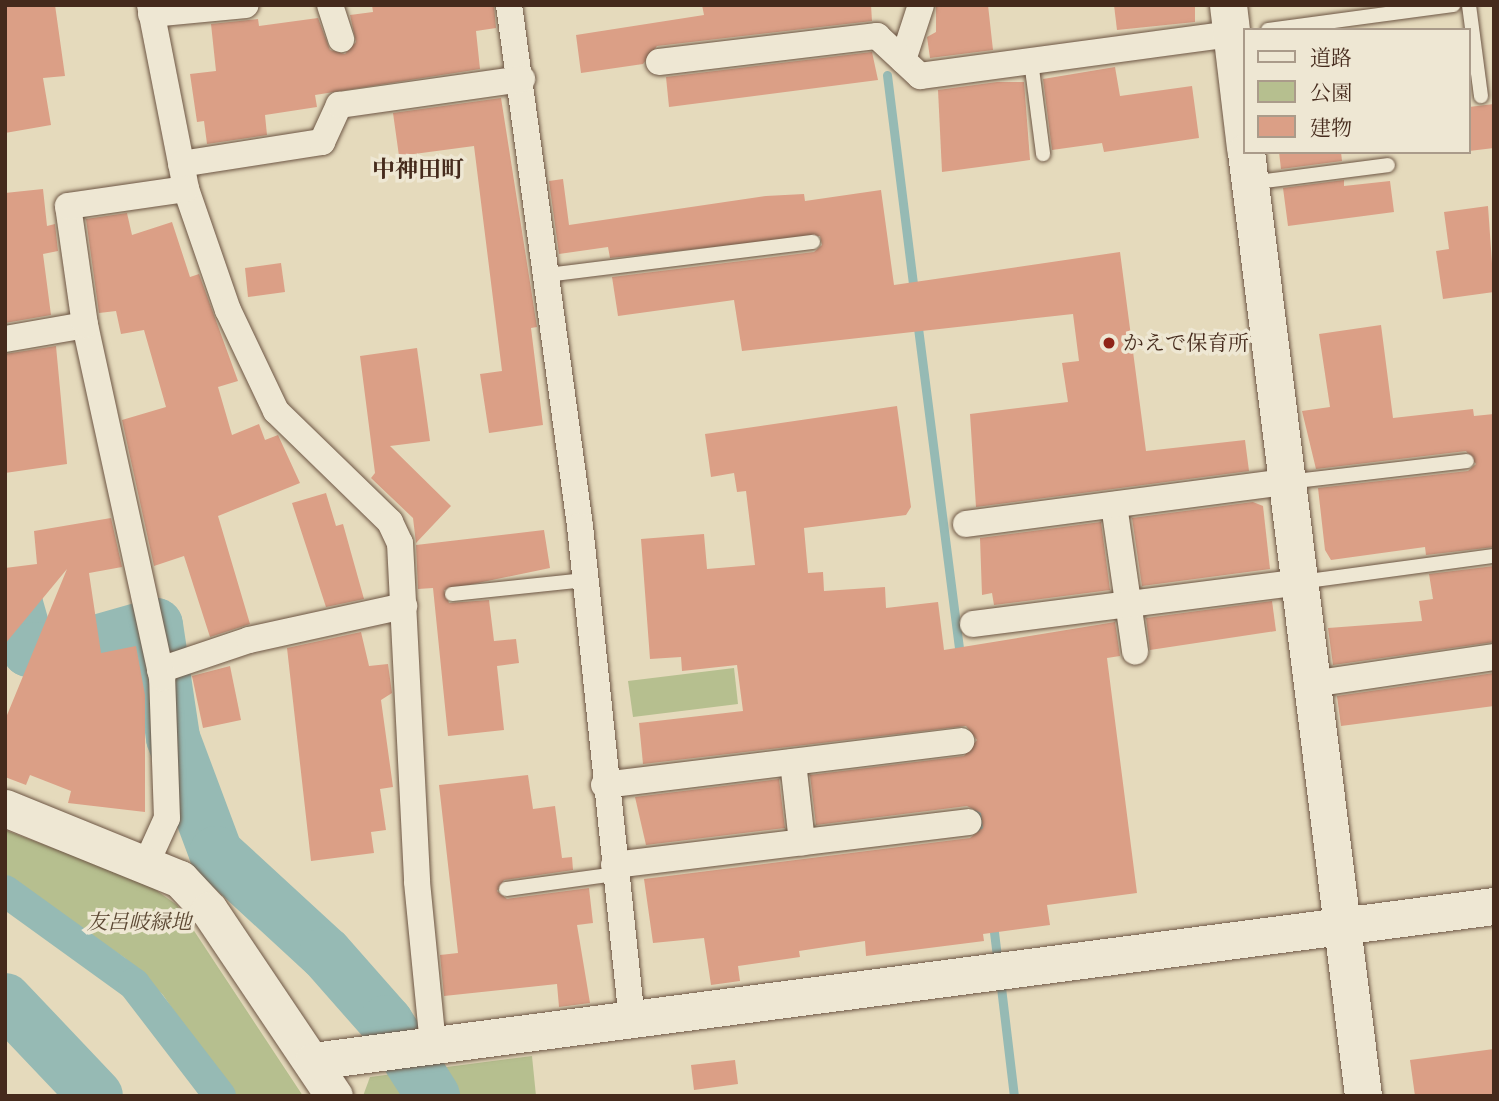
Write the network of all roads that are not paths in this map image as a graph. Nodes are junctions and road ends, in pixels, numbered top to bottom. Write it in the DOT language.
graph roads {
  1 [pos="246,5"];
  2 [pos="330,5"];
  3 [pos="509,5"];
  4 [pos="921,5"];
  5 [pos="1452,5"];
  6 [pos="1469,5"];
  7 [pos="150,10"];
  8 [pos="1235,24"];
  9 [pos="1359,24"];
  10 [pos="1298,28"];
  11 [pos="341,39"];
  12 [pos="903,60"];
  13 [pos="1031,61"];
  14 [pos="659,62"];
  15 [pos="522,79"];
  16 [pos="1481,96"];
  17 [pos="1244,127"];
  18 [pos="1043,154"];
  19 [pos="1247,161"];
  20 [pos="1388,165"];
  21 [pos="183,176"];
  22 [pos="813,242"];
  23 [pos="547,275"];
  24 [pos="85,325"];
  25 [pos="5,339"];
  26 [pos="1467,461"];
  27 [pos="1286,482"];
  28 [pos="1114,505"];
  29 [pos="967,524"];
  30 [pos="1494,556"];
  31 [pos="586,580"];
  32 [pos="1298,582"];
  33 [pos="452,594"];
  34 [pos="1127,604"];
  35 [pos="404,606"];
  36 [pos="973,624"];
  37 [pos="1135,651"];
  38 [pos="1494,657"];
  39 [pos="160,670"];
  40 [pos="1312,684"];
  41 [pos="961,741"];
  42 [pos="793,762"];
  43 [pos="604,785"];
  44 [pos="5,807"];
  45 [pos="968,822"];
  46 [pos="802,842"];
  47 [pos="147,862"];
  48 [pos="614,869"];
  49 [pos="506,889"];
  50 [pos="1494,906"];
  51 [pos="1342,929"];
  52 [pos="632,1018"];
  53 [pos="433,1046"];
  54 [pos="313,1062"];
  55 [pos="334,1096"];
  56 [pos="1363,1096"];
  1 -- 7 [label="street"];
  2 -- 11 [label="street"];
  3 -- 15 [label="street"];
  4 -- 12 [label="street"];
  5 -- 9 [label="lane"];
  6 -- 16 [label="lane"];
  7 -- 21 [label="street"];
  8 -- 13 [label="street"];
  8 -- 17 [label="street"];
  9 -- 10 [label="lane"];
  12 -- 13 [label="street"];
  12 -- 14 [label="street"];
  13 -- 18 [label="lane"];
  15 -- 21 [label="street"];
  15 -- 23 [label="street"];
  19 -- 20 [label="lane"];
  19 -- 27 [label="street"];
  21 -- 24 [label="street"];
  21 -- 35 [label="street"];
  22 -- 23 [label="lane"];
  23 -- 31 [label="street"];
  24 -- 25 [label="street"];
  24 -- 39 [label="street"];
  26 -- 27 [label="lane"];
  27 -- 28 [label="street"];
  27 -- 32 [label="street"];
  28 -- 29 [label="street"];
  28 -- 34 [label="street"];
  30 -- 32 [label="lane"];
  31 -- 33 [label="lane"];
  31 -- 43 [label="street"];
  32 -- 34 [label="street"];
  32 -- 40 [label="street"];
  34 -- 36 [label="street"];
  34 -- 37 [label="street"];
  35 -- 39 [label="street"];
  35 -- 53 [label="street"];
  38 -- 40 [label="street"];
  39 -- 47 [label="street"];
  40 -- 51 [label="street"];
  41 -- 42 [label="street"];
  42 -- 43 [label="street"];
  42 -- 46 [label="street"];
  43 -- 48 [label="street"];
  44 -- 47 [label="street"];
  45 -- 46 [label="street"];
  46 -- 48 [label="street"];
  47 -- 54 [label="street"];
  48 -- 49 [label="lane"];
  48 -- 52 [label="street"];
  50 -- 51 [label="street"];
  51 -- 52 [label="street"];
  51 -- 56 [label="street"];
  52 -- 53 [label="street"];
  53 -- 54 [label="street"];
  54 -- 55 [label="street"];
}
